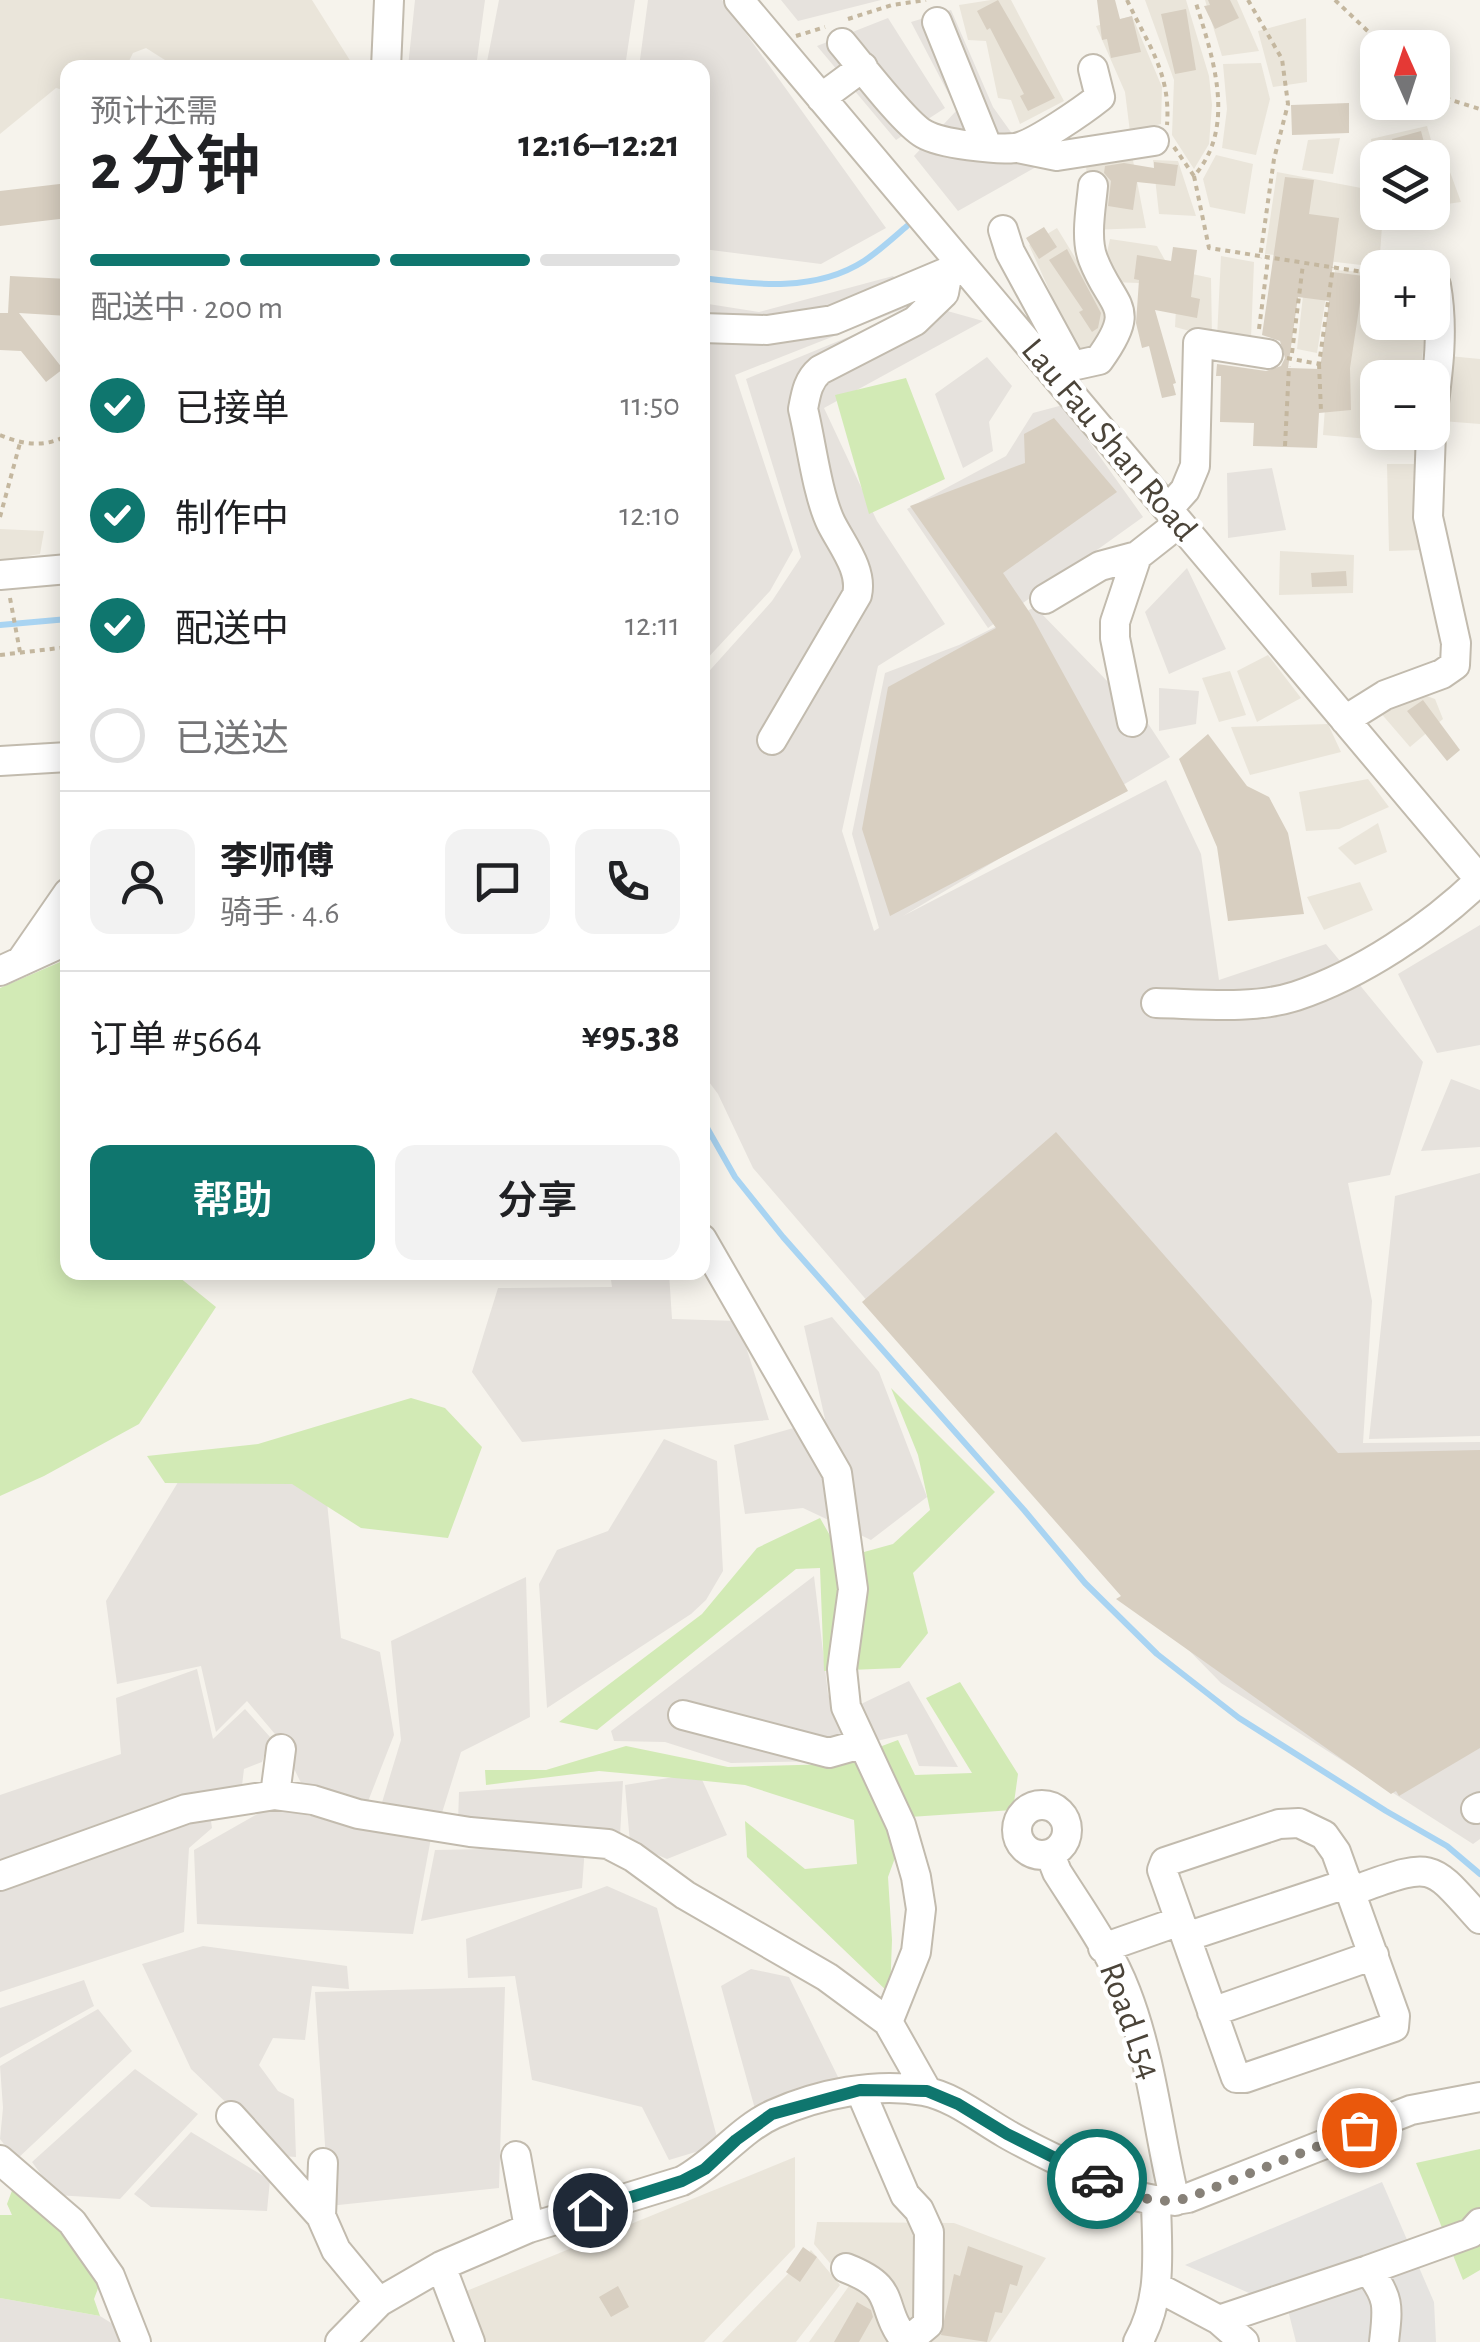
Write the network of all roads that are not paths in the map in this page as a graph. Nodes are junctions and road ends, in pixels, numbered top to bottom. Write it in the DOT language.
graph roads {
  1 [pos="389,0"];
  2 [pos="750,5"];
  3 [pos="931,11"];
  4 [pos="842,43"];
  5 [pos="386,60"];
  6 [pos="862,67"];
  7 [pos="1093,70"];
  8 [pos="821,98"];
  9 [pos="1163,138"];
  10 [pos="987,146"];
  11 [pos="1018,148"];
  12 [pos="1092,186"];
  13 [pos="1003,230"];
  14 [pos="955,268"];
  15 [pos="710,328"];
  16 [pos="1271,355"];
  17 [pos="1065,372"];
  18 [pos="1430,450"];
  19 [pos="1174,516"];
  20 [pos="1137,556"];
  21 [pos="60,571"];
  22 [pos="5,586"];
  23 [pos="1046,599"];
  24 [pos="1468,663"];
  25 [pos="1345,720"];
  26 [pos="1132,722"];
  27 [pos="772,740"];
  28 [pos="60,758"];
  29 [pos="0,762"];
  30 [pos="1480,880"];
  31 [pos="60,902"];
  32 [pos="60,944"];
  33 [pos="11,966"];
  34 [pos="1156,1004"];
  35 [pos="710,1253"];
  36 [pos="683,1715"];
  37 [pos="861,1744"];
  38 [pos="282,1749"];
  39 [pos="276,1795"];
  40 [pos="1050,1854"];
  41 [pos="0,1876"];
  42 [pos="1357,1884"];
  43 [pos="1480,1919"];
  44 [pos="1183,1929"];
  45 [pos="1104,1948"];
  46 [pos="1374,1955"];
  47 [pos="1212,2012"];
  48 [pos="888,2022"];
  49 [pos="860,2090"];
  50 [pos="927,2091"];
  51 [pos="1480,2098"];
  52 [pos="232,2116"];
  53 [pos="516,2156"];
  54 [pos="0,2160"];
  55 [pos="323,2163"];
  56 [pos="1166,2202"];
  57 [pos="321,2216"];
  58 [pos="1480,2223"];
  59 [pos="529,2228"];
  60 [pos="441,2266"];
  61 [pos="846,2268"];
  62 [pos="1368,2270"];
  63 [pos="1157,2287"];
  64 [pos="379,2302"];
  65 [pos="1219,2320"];
  66 [pos="136,2342"];
  67 [pos="340,2342"];
  68 [pos="470,2342"];
  69 [pos="906,2342"];
  70 [pos="1138,2342"];
  71 [pos="1244,2342"];
  72 [pos="1384,2342"];
  1 -- 5 [label="street"];
  2 -- 8 [label="street, Lau Fau Shan Road"];
  3 -- 10 [label="street"];
  4 -- 6 [label="street"];
  6 -- 8 [label="street"];
  6 -- 10 [label="street"];
  7 -- 11 [label="street"];
  8 -- 14 [label="street, Lau Fau Shan Road"];
  9 -- 11 [label="street"];
  10 -- 11 [label="street"];
  12 -- 17 [label="street"];
  13 -- 17 [label="street"];
  14 -- 15 [label="street"];
  14 -- 17 [label="street, Lau Fau Shan Road"];
  14 -- 27 [label="street"];
  16 -- 19 [label="street"];
  17 -- 19 [label="street, Lau Fau Shan Road"];
  18 -- 24 [label="street"];
  19 -- 20 [label="street"];
  19 -- 25 [label="street, Lau Fau Shan Road"];
  20 -- 23 [label="street"];
  20 -- 26 [label="street"];
  21 -- 22 [label="street"];
  24 -- 25 [label="street"];
  25 -- 30 [label="street, Lau Fau Shan Road"];
  28 -- 29 [label="street"];
  30 -- 34 [label="street"];
  31 -- 33 [label="street"];
  32 -- 33 [label="street"];
  35 -- 37 [label="street"];
  36 -- 37 [label="street"];
  37 -- 48 [label="street"];
  38 -- 39 [label="street"];
  39 -- 41 [label="street"];
  39 -- 48 [label="street"];
  40 -- 45 [label="street, Road L54"];
  42 -- 43 [label="street"];
  42 -- 44 [label="street"];
  42 -- 44 [label="street"];
  42 -- 46 [label="street"];
  44 -- 45 [label="street"];
  44 -- 47 [label="street"];
  45 -- 56 [label="street, Road L54"];
  46 -- 47 [label="street"];
  46 -- 47 [label="street"];
  48 -- 50 [label="street"];
  49 -- 50 [label="street"];
  49 -- 59 [label="street"];
  49 -- 69 [label="street"];
  50 -- 56 [label="street"];
  51 -- 56 [label="street"];
  52 -- 57 [label="street"];
  53 -- 59 [label="street"];
  54 -- 66 [label="street"];
  55 -- 57 [label="street"];
  56 -- 63 [label="street, Road L54"];
  57 -- 64 [label="street"];
  58 -- 62 [label="street"];
  59 -- 60 [label="street"];
  60 -- 64 [label="street"];
  60 -- 68 [label="street"];
  61 -- 69 [label="street"];
  62 -- 65 [label="street"];
  62 -- 72 [label="street"];
  63 -- 65 [label="street"];
  63 -- 70 [label="street, Road L54"];
  64 -- 67 [label="street"];
  65 -- 71 [label="street"];
}
